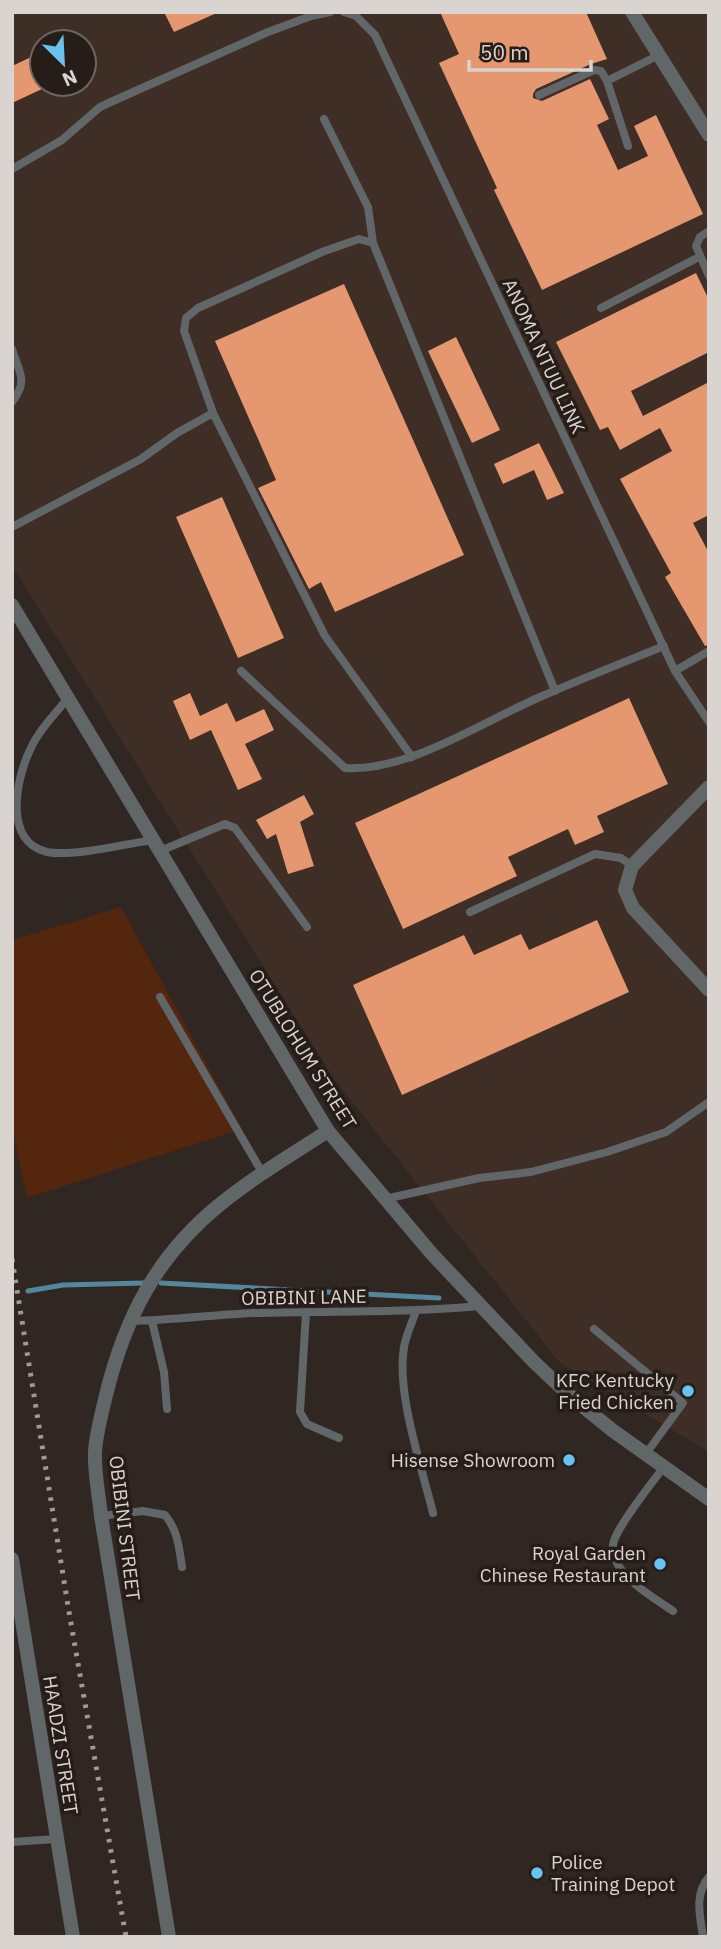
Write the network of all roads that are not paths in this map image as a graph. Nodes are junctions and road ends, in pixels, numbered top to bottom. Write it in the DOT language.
graph roads {
  1 [pos="330,12"];
  2 [pos="344,12"];
  3 [pos="632,12"];
  4 [pos="659,55"];
  5 [pos="607,81"];
  6 [pos="539,95"];
  7 [pos="324,119"];
  8 [pos="709,135"];
  9 [pos="628,146"];
  10 [pos="12,169"];
  11 [pos="709,231"];
  12 [pos="373,243"];
  13 [pos="699,257"];
  14 [pos="709,276"];
  15 [pos="601,307"];
  16 [pos="12,349"];
  17 [pos="12,402"];
  18 [pos="213,413"];
  19 [pos="12,527"];
  20 [pos="12,605"];
  21 [pos="664,646"];
  22 [pos="709,651"];
  23 [pos="241,671"];
  24 [pos="675,671"];
  25 [pos="555,691"];
  26 [pos="68,698"];
  27 [pos="709,722"];
  28 [pos="412,758"];
  29 [pos="709,787"];
  30 [pos="156,846"];
  31 [pos="632,866"];
  32 [pos="470,912"];
  33 [pos="307,927"];
  34 [pos="709,990"];
  35 [pos="160,997"];
  36 [pos="709,1102"];
  37 [pos="328,1132"];
  38 [pos="263,1174"];
  39 [pos="385,1199"];
  40 [pos="480,1306"];
  41 [pos="416,1311"];
  42 [pos="306,1312"];
  43 [pos="129,1321"];
  44 [pos="152,1321"];
  45 [pos="594,1329"];
  46 [pos="167,1409"];
  47 [pos="339,1438"];
  48 [pos="645,1455"];
  49 [pos="663,1468"];
  50 [pos="709,1499"];
  51 [pos="433,1513"];
  52 [pos="101,1516"];
  53 [pos="12,1559"];
  54 [pos="182,1567"];
  55 [pos="673,1611"];
  56 [pos="56,1839"];
  57 [pos="12,1842"];
  58 [pos="709,1877"];
  59 [pos="73,1937"];
  60 [pos="169,1937"];
  61 [pos="703,1937"];
  1 -- 10 [label="lane"];
  2 -- 21 [label="lane, ANOMA NTUU LINK"];
  3 -- 4 [label="street"];
  4 -- 5 [label="lane"];
  4 -- 8 [label="street"];
  5 -- 6 [label="lane"];
  5 -- 9 [label="lane"];
  7 -- 12 [label="lane"];
  11 -- 13 [label="lane"];
  12 -- 18 [label="lane"];
  12 -- 25 [label="lane"];
  13 -- 14 [label="lane"];
  13 -- 15 [label="lane"];
  16 -- 17 [label="lane"];
  18 -- 19 [label="lane"];
  18 -- 28 [label="lane"];
  20 -- 26 [label="street, OTUBLOHUM STREET"];
  21 -- 24 [label="lane, ANOMA NTUU LINK"];
  21 -- 25 [label="lane"];
  22 -- 24 [label="lane"];
  23 -- 28 [label="lane"];
  24 -- 27 [label="lane, ANOMA NTUU LINK"];
  25 -- 28 [label="lane"];
  26 -- 30 [label="street, OTUBLOHUM STREET"];
  26 -- 30 [label="lane"];
  29 -- 31 [label="street"];
  30 -- 33 [label="lane"];
  30 -- 37 [label="street, OTUBLOHUM STREET"];
  31 -- 32 [label="lane"];
  31 -- 34 [label="street"];
  35 -- 38 [label="lane"];
  36 -- 39 [label="lane"];
  37 -- 38 [label="street, OBIBINI STREET"];
  37 -- 39 [label="street, OTUBLOHUM STREET"];
  38 -- 43 [label="street, OBIBINI STREET"];
  39 -- 40 [label="street, OTUBLOHUM STREET"];
  40 -- 41 [label="lane, OBIBINI LANE"];
  40 -- 48 [label="street, OTUBLOHUM STREET"];
  41 -- 42 [label="lane, OBIBINI LANE"];
  41 -- 51 [label="lane"];
  42 -- 44 [label="lane, OBIBINI LANE"];
  42 -- 47 [label="lane"];
  43 -- 44 [label="lane, OBIBINI LANE"];
  43 -- 52 [label="street, OBIBINI STREET"];
  44 -- 46 [label="lane"];
  45 -- 48 [label="lane"];
  48 -- 49 [label="street, OTUBLOHUM STREET"];
  49 -- 50 [label="street, OTUBLOHUM STREET"];
  49 -- 55 [label="lane"];
  52 -- 54 [label="lane"];
  52 -- 60 [label="street, OBIBINI STREET"];
  53 -- 56 [label="street, HAADZI STREET"];
  56 -- 57 [label="lane"];
  56 -- 59 [label="street, HAADZI STREET"];
  58 -- 61 [label="lane"];
}
